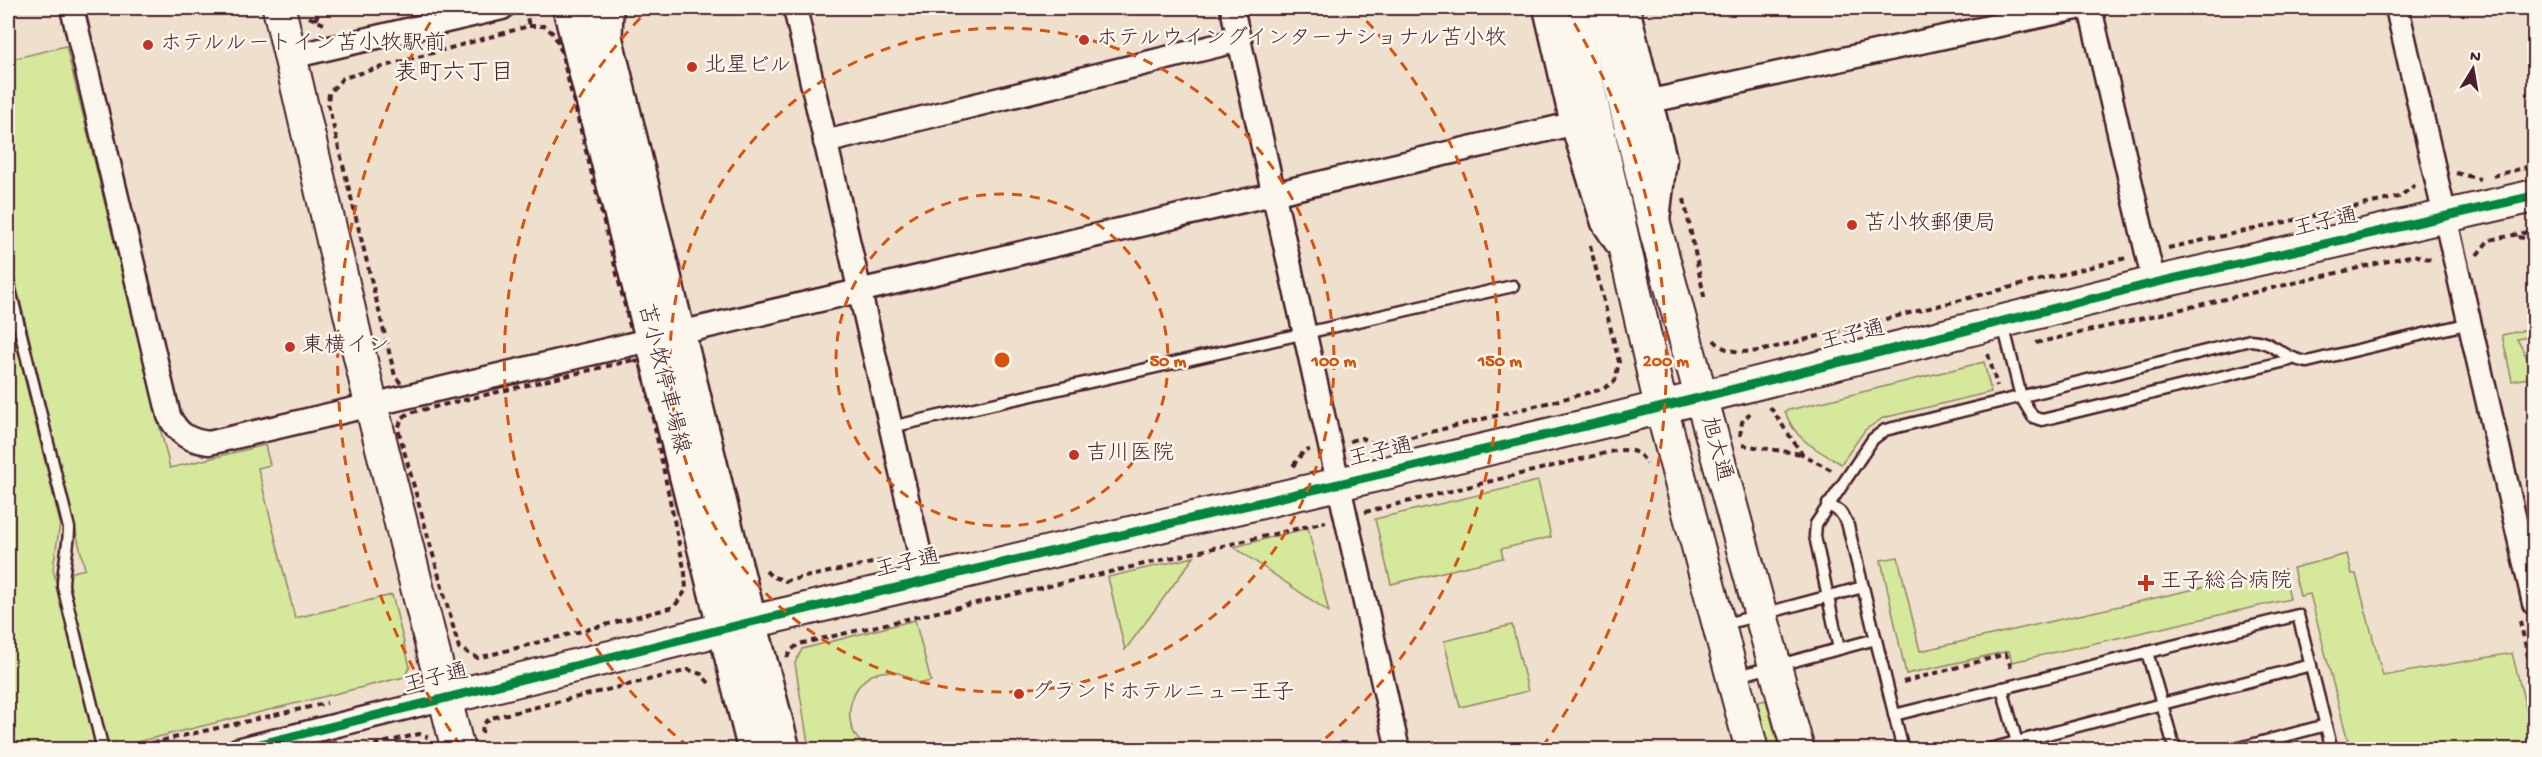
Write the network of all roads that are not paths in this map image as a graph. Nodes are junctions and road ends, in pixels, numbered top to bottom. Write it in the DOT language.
graph roads {
  1 [pos="72,8"];
  2 [pos="502,8"];
  3 [pos="570,8"];
  4 [pos="606,8"];
  5 [pos="795,8"];
  6 [pos="1232,8"];
  7 [pos="1545,8"];
  8 [pos="1570,8"];
  9 [pos="1602,8"];
  10 [pos="1628,8"];
  11 [pos="2077,8"];
  12 [pos="2090,8"];
  13 [pos="2397,8"];
  14 [pos="291,10"];
  15 [pos="1240,40"];
  16 [pos="291,57"];
  17 [pos="1651,102"];
  18 [pos="1572,124"];
  19 [pos="825,142"];
  20 [pos="1273,194"];
  21 [pos="2535,196"];
  22 [pos="2446,218"];
  23 [pos="1656,232"];
  24 [pos="1628,262"];
  25 [pos="8,282"];
  26 [pos="2154,283"];
  27 [pos="1513,286"];
  28 [pos="861,290"];
  29 [pos="2002,320"];
  30 [pos="2470,323"];
  31 [pos="1305,333"];
  32 [pos="665,336"];
  33 [pos="2290,360"];
  34 [pos="1701,396"];
  35 [pos="2021,397"];
  36 [pos="371,404"];
  37 [pos="1661,406"];
  38 [pos="891,427"];
  39 [pos="1339,484"];
  40 [pos="1828,504"];
  41 [pos="926,582"];
  42 [pos="1863,587"];
  43 [pos="1826,597"];
  44 [pos="2535,603"];
  45 [pos="1761,614"];
  46 [pos="738,626"];
  47 [pos="1719,626"];
  48 [pos="1876,639"];
  49 [pos="1839,649"];
  50 [pos="2147,652"];
  51 [pos="2311,665"];
  52 [pos="1775,666"];
  53 [pos="1733,678"];
  54 [pos="2002,688"];
  55 [pos="446,698"];
  56 [pos="2162,704"];
  57 [pos="1894,714"];
  58 [pos="2326,724"];
  59 [pos="458,743"];
  60 [pos="2018,745"];
  61 [pos="103,750"];
  62 [pos="237,750"];
  63 [pos="754,750"];
  64 [pos="783,750"];
  65 [pos="1398,750"];
  66 [pos="1752,750"];
  67 [pos="1798,750"];
  68 [pos="1903,750"];
  69 [pos="1986,750"];
  70 [pos="2175,750"];
  71 [pos="2232,750"];
  72 [pos="2332,750"];
  1 -- 36 [label="street"];
  2 -- 16 [label="street"];
  3 -- 32 [label="main road, 苫小牧停車場線"];
  4 -- 32 [label="main road, 苫小牧停車場線"];
  5 -- 19 [label="street"];
  6 -- 15 [label="street"];
  7 -- 18 [label="street"];
  8 -- 24 [label="street, 旭大通"];
  9 -- 23 [label="street, 旭大通"];
  10 -- 17 [label="street"];
  11 -- 17 [label="street"];
  12 -- 26 [label="street"];
  13 -- 22 [label="street"];
  14 -- 16 [label="street"];
  15 -- 19 [label="street"];
  15 -- 20 [label="street"];
  16 -- 36 [label="street"];
  17 -- 23 [label="street"];
  18 -- 20 [label="street"];
  18 -- 24 [label="street"];
  19 -- 28 [label="street"];
  20 -- 28 [label="street"];
  20 -- 31 [label="street"];
  21 -- 22 [label="street, 王子通"];
  22 -- 26 [label="street, 王子通"];
  22 -- 30 [label="street"];
  23 -- 34 [label="street, 旭大通"];
  24 -- 37 [label="street, 旭大通"];
  25 -- 61 [label="lane"];
  26 -- 29 [label="street, 王子通"];
  27 -- 31 [label="lane"];
  28 -- 32 [label="street"];
  28 -- 38 [label="street"];
  29 -- 34 [label="street, 王子通"];
  29 -- 35 [label="lane"];
  30 -- 33 [label="lane"];
  30 -- 44 [label="street"];
  31 -- 38 [label="lane"];
  31 -- 39 [label="street"];
  32 -- 36 [label="street"];
  32 -- 46 [label="main road, 苫小牧停車場線"];
  33 -- 35 [label="lane"];
  33 -- 35 [label="lane"];
  34 -- 37 [label="street, 王子通"];
  34 -- 45 [label="street, 旭大通"];
  35 -- 40 [label="lane"];
  36 -- 55 [label="street"];
  37 -- 39 [label="street, 王子通"];
  37 -- 47 [label="street, 旭大通"];
  38 -- 41 [label="street"];
  39 -- 41 [label="street, 王子通"];
  39 -- 65 [label="street"];
  40 -- 42 [label="lane"];
  40 -- 43 [label="lane"];
  41 -- 46 [label="street, 王子通"];
  42 -- 43 [label="lane"];
  42 -- 48 [label="lane"];
  43 -- 45 [label="lane"];
  43 -- 49 [label="lane"];
  45 -- 47 [label="lane"];
  45 -- 52 [label="street, 旭大通"];
  46 -- 55 [label="street, 王子通"];
  46 -- 63 [label="main road, 苫小牧停車場線"];
  46 -- 64 [label="main road, 苫小牧停車場線"];
  47 -- 53 [label="street, 旭大通"];
  48 -- 49 [label="lane"];
  48 -- 57 [label="lane"];
  49 -- 52 [label="lane"];
  50 -- 51 [label="lane"];
  50 -- 54 [label="lane"];
  50 -- 56 [label="lane"];
  51 -- 56 [label="lane"];
  51 -- 58 [label="lane"];
  52 -- 53 [label="lane"];
  52 -- 67 [label="street, 旭大通"];
  53 -- 66 [label="street, 旭大通"];
  54 -- 57 [label="lane"];
  54 -- 60 [label="lane"];
  55 -- 59 [label="street"];
  55 -- 62 [label="street, 王子通"];
  56 -- 60 [label="lane"];
  56 -- 70 [label="lane"];
  57 -- 68 [label="lane"];
  58 -- 71 [label="lane"];
  58 -- 72 [label="lane"];
  60 -- 69 [label="lane"];
}
